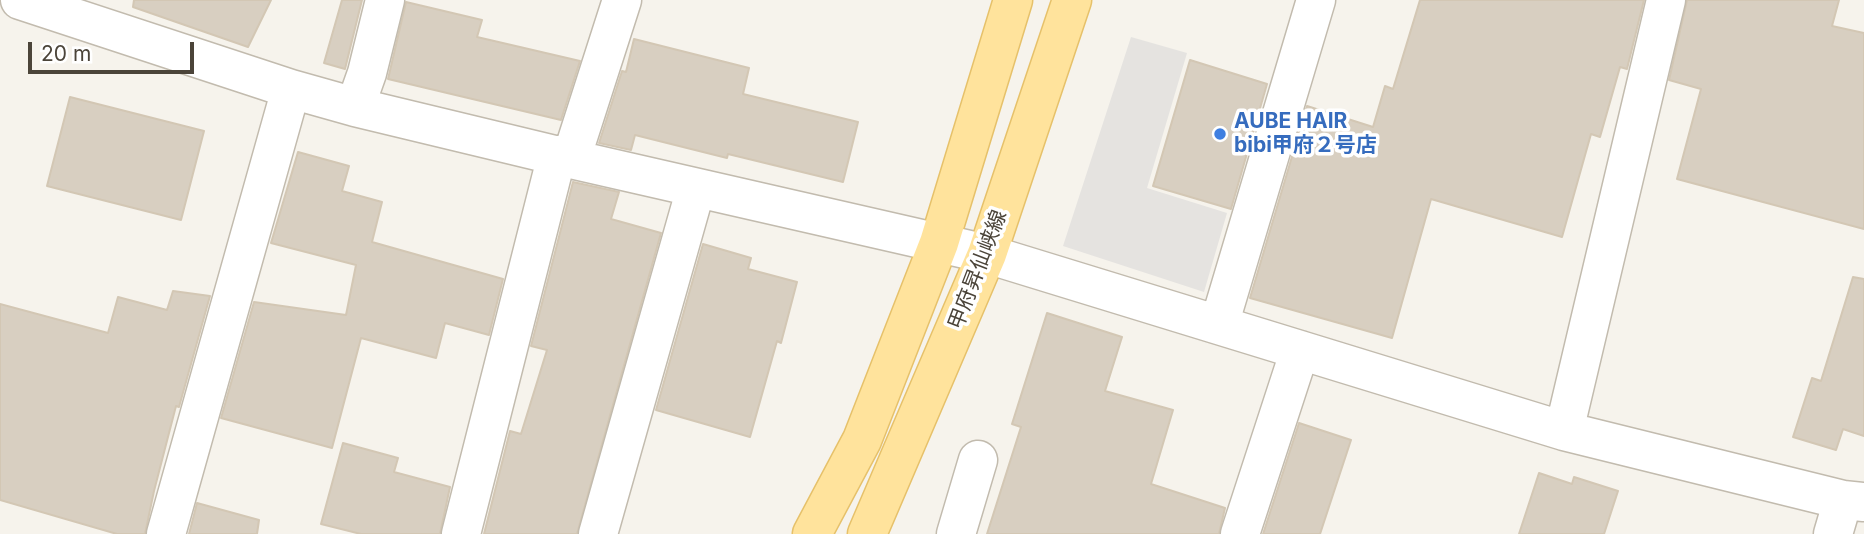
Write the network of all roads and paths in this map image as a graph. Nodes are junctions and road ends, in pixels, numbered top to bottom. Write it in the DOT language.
graph roads {
  1 [pos="20,0"];
  2 [pos="385,0"];
  3 [pos="621,0"];
  4 [pos="1013,0"];
  5 [pos="1072,0"];
  6 [pos="1316,0"];
  7 [pos="1666,0"];
  8 [pos="291,89"];
  9 [pos="355,107"];
  10 [pos="564,157"];
  11 [pos="696,188"];
  12 [pos="939,243"];
  13 [pos="987,254"];
  14 [pos="1219,325"];
  15 [pos="1300,350"];
  16 [pos="1564,431"];
  17 [pos="978,460"];
  18 [pos="1847,512"];
  19 [pos="166,534"];
  20 [pos="461,534"];
  21 [pos="598,534"];
  22 [pos="812,534"];
  23 [pos="867,534"];
  24 [pos="956,534"];
  25 [pos="1240,534"];
  1 -- 8 [label="street"];
  2 -- 9 [label="street"];
  3 -- 10 [label="street"];
  4 -- 12 [label="main road"];
  5 -- 13 [label="main road, 甲府昇仙峡線"];
  6 -- 14 [label="street"];
  7 -- 16 [label="street"];
  8 -- 9 [label="street"];
  8 -- 19 [label="street"];
  9 -- 10 [label="street"];
  10 -- 11 [label="street"];
  10 -- 20 [label="street"];
  11 -- 12 [label="street"];
  11 -- 21 [label="street"];
  12 -- 13 [label="street"];
  12 -- 22 [label="main road"];
  13 -- 14 [label="street"];
  13 -- 23 [label="main road, 甲府昇仙峡線"];
  14 -- 15 [label="street"];
  15 -- 16 [label="street"];
  15 -- 25 [label="street"];
  16 -- 18 [label="street"];
  17 -- 24 [label="street"];
}
